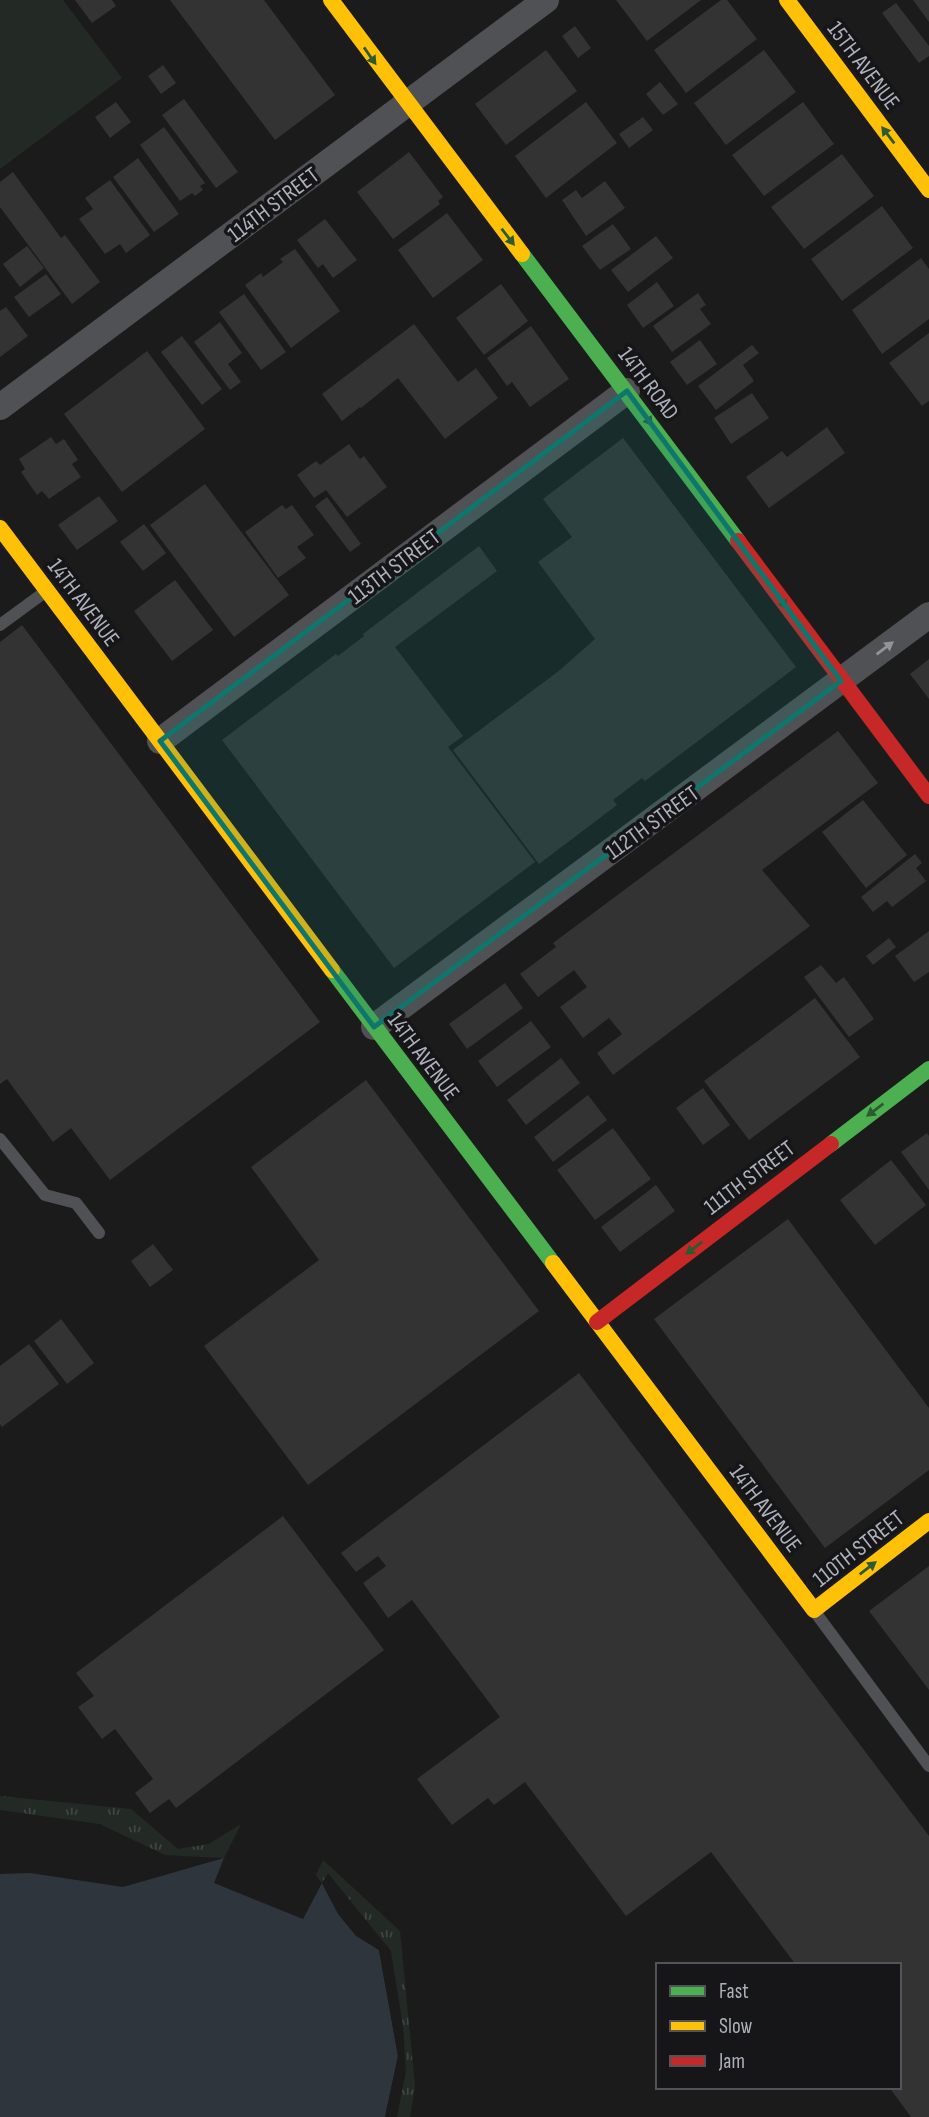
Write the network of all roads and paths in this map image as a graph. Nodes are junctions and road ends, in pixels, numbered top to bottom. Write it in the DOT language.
graph roads {
  1 [pos="331,0"];
  2 [pos="546,0"];
  3 [pos="787,0"];
  4 [pos="406,105"];
  5 [pos="929,190"];
  6 [pos="627,391"];
  7 [pos="0,407"];
  8 [pos="0,528"];
  9 [pos="47,591"];
  10 [pos="929,615"];
  11 [pos="0,625"];
  12 [pos="841,681"];
  13 [pos="160,741"];
  14 [pos="929,796"];
  15 [pos="374,1027"];
  16 [pos="929,1069"];
  17 [pos="0,1139"];
  18 [pos="99,1233"];
  19 [pos="597,1322"];
  20 [pos="929,1521"];
  21 [pos="814,1610"];
  22 [pos="929,1766"];
  1 -- 4 [label="street, 14TH ROAD, one-way"];
  2 -- 4 [label="street, 114TH STREET"];
  5 -- 3 [label="street, 15TH AVENUE, one-way"];
  4 -- 6 [label="street, 14TH ROAD, one-way"];
  4 -- 7 [label="street, 114TH STREET"];
  6 -- 12 [label="street, 14TH ROAD, one-way"];
  6 -- 13 [label="street, 113TH STREET"];
  8 -- 9 [label="street, 14TH AVENUE"];
  9 -- 11 [label="lane"];
  9 -- 13 [label="street, 14TH AVENUE"];
  12 -- 10 [label="street, 112TH STREET, one-way"];
  12 -- 14 [label="street, 14TH ROAD"];
  12 -- 15 [label="street, 112TH STREET"];
  13 -- 15 [label="street, 14TH AVENUE"];
  15 -- 19 [label="street, 14TH AVENUE"];
  16 -- 19 [label="street, 111TH STREET, one-way"];
  17 -- 18 [label="lane"];
  19 -- 21 [label="street, 14TH AVENUE"];
  21 -- 20 [label="street, 110TH STREET, one-way"];
  21 -- 22 [label="lane"];
}
